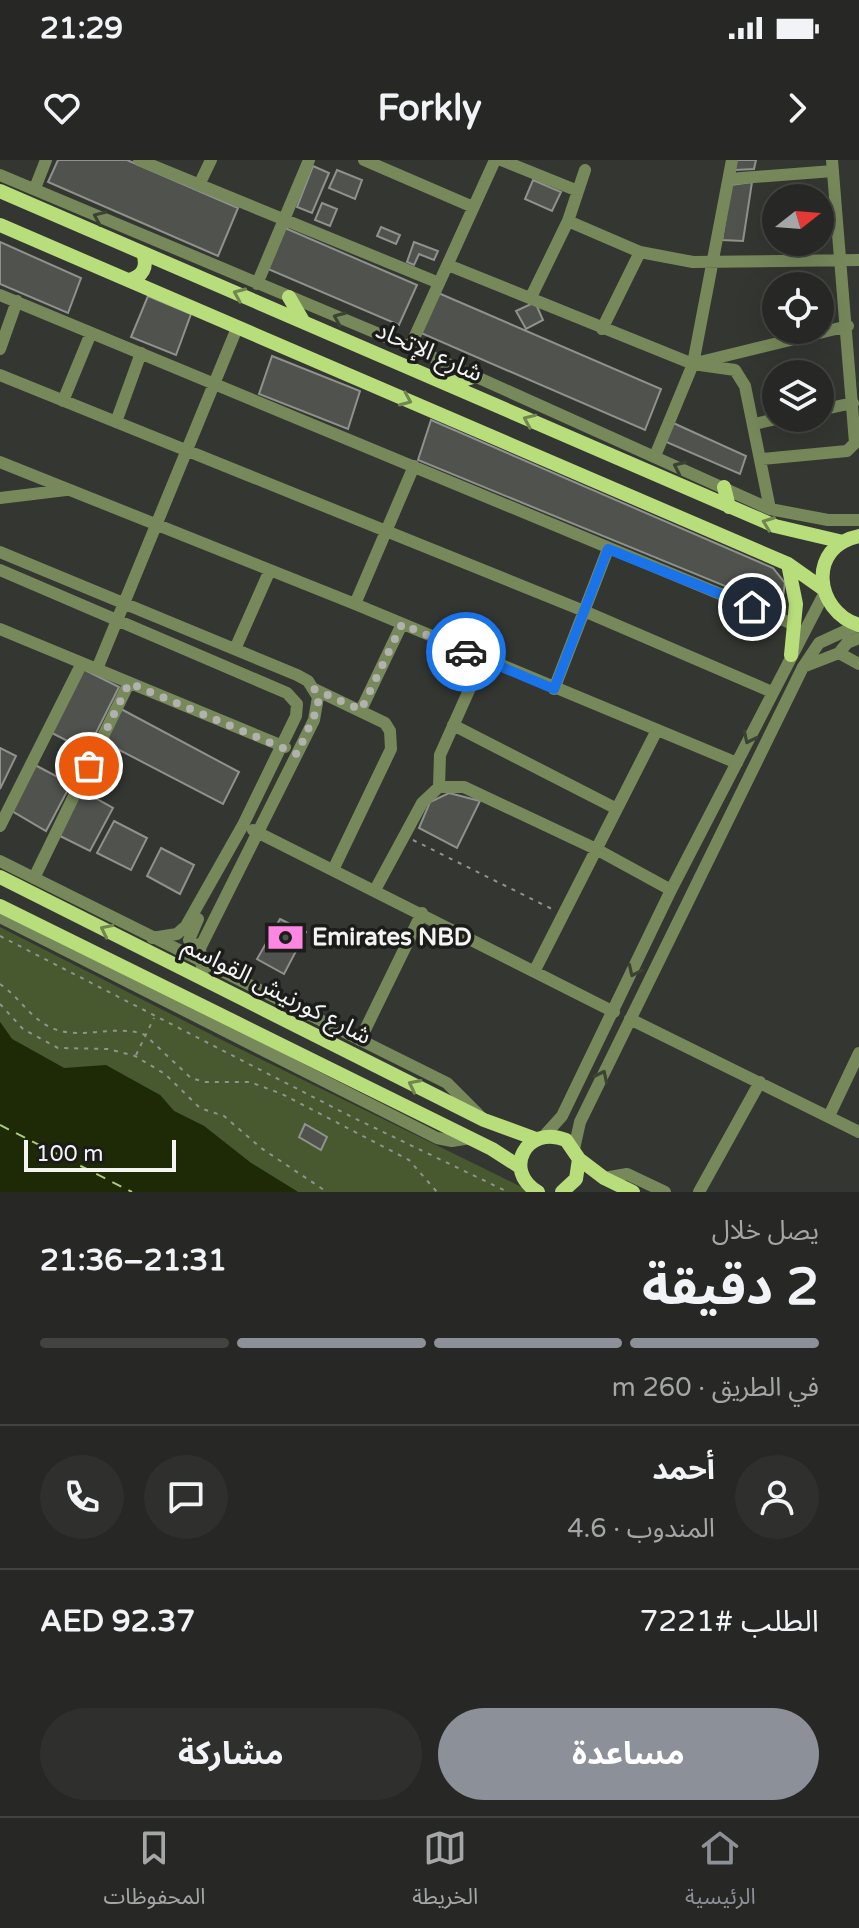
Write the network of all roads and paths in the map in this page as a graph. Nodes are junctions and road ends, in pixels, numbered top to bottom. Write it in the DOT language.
graph roads {
  1 [pos="46,160"];
  2 [pos="140,160"];
  3 [pos="211,160"];
  4 [pos="309,160"];
  5 [pos="364,160"];
  6 [pos="495,160"];
  7 [pos="501,160"];
  8 [pos="732,160"];
  9 [pos="832,165"];
  10 [pos="585,170"];
  11 [pos="0,175"];
  12 [pos="729,179"];
  13 [pos="199,185"];
  14 [pos="35,188"];
  15 [pos="0,191"];
  16 [pos="578,191"];
  17 [pos="473,207"];
  18 [pos="285,220"];
  19 [pos="568,221"];
  20 [pos="0,225"];
  21 [pos="640,252"];
  22 [pos="143,253"];
  23 [pos="843,260"];
  24 [pos="859,260"];
  25 [pos="715,262"];
  26 [pos="448,265"];
  27 [pos="128,280"];
  28 [pos="439,283"];
  29 [pos="257,284"];
  30 [pos="0,295"];
  31 [pos="289,297"];
  32 [pos="531,297"];
  33 [pos="17,301"];
  34 [pos="303,321"];
  35 [pos="848,326"];
  36 [pos="237,328"];
  37 [pos="602,329"];
  38 [pos="91,333"];
  39 [pos="410,347"];
  40 [pos="0,349"];
  41 [pos="141,353"];
  42 [pos="693,364"];
  43 [pos="0,375"];
  44 [pos="476,376"];
  45 [pos="215,384"];
  46 [pos="449,384"];
  47 [pos="63,401"];
  48 [pos="853,403"];
  49 [pos="834,407"];
  50 [pos="116,422"];
  51 [pos="762,422"];
  52 [pos="754,424"];
  53 [pos="187,452"];
  54 [pos="655,456"];
  55 [pos="762,459"];
  56 [pos="0,462"];
  57 [pos="414,466"];
  58 [pos="724,487"];
  59 [pos="69,490"];
  60 [pos="0,498"];
  61 [pos="729,507"];
  62 [pos="770,509"];
  63 [pos="859,520"];
  64 [pos="157,525"];
  65 [pos="387,532"];
  66 [pos="859,536"];
  67 [pos="843,542"];
  68 [pos="608,549"];
  69 [pos="0,552"];
  70 [pos="788,564"];
  71 [pos="0,570"];
  72 [pos="270,570"];
  73 [pos="823,591"];
  74 [pos="124,604"];
  75 [pos="355,604"];
  76 [pos="584,611"];
  77 [pos="118,622"];
  78 [pos="402,624"];
  79 [pos="795,625"];
  80 [pos="0,629"];
  81 [pos="859,629"];
  82 [pos="235,649"];
  83 [pos="839,653"];
  84 [pos="791,655"];
  85 [pos="483,659"];
  86 [pos="82,663"];
  87 [pos="859,664"];
  88 [pos="803,667"];
  89 [pos="97,669"];
  90 [pos="129,683"];
  91 [pos="314,689"];
  92 [pos="554,689"];
  93 [pos="772,692"];
  94 [pos="361,710"];
  95 [pos="453,725"];
  96 [pos="657,730"];
  97 [pos="281,745"];
  98 [pos="297,754"];
  99 [pos="737,763"];
  100 [pos="439,787"];
  101 [pos="617,809"];
  102 [pos="243,825"];
  103 [pos="0,826"];
  104 [pos="259,833"];
  105 [pos="404,836"];
  106 [pos="596,849"];
  107 [pos="0,861"];
  108 [pos="333,870"];
  109 [pos="0,877"];
  110 [pos="34,878"];
  111 [pos="375,890"];
  112 [pos="671,890"];
  113 [pos="202,898"];
  114 [pos="0,906"];
  115 [pos="422,913"];
  116 [pos="563,914"];
  117 [pos="0,917"];
  118 [pos="0,936"];
  119 [pos="152,938"];
  120 [pos="202,944"];
  121 [pos="199,960"];
  122 [pos="535,970"];
  123 [pos="203,978"];
  124 [pos="0,984"];
  125 [pos="0,1004"];
  126 [pos="614,1012"];
  127 [pos="155,1017"];
  128 [pos="630,1019"];
  129 [pos="145,1035"];
  130 [pos="360,1040"];
  131 [pos="859,1053"];
  132 [pos="135,1056"];
  133 [pos="760,1082"];
  134 [pos="829,1116"];
  135 [pos="484,1120"];
  136 [pos="859,1132"];
  137 [pos="540,1137"];
  138 [pos="470,1138"];
  139 [pos="577,1154"];
  140 [pos="520,1167"];
  141 [pos="604,1178"];
  142 [pos="327,1192"];
  143 [pos="437,1192"];
  144 [pos="508,1192"];
  145 [pos="538,1192"];
  146 [pos="562,1192"];
  147 [pos="633,1192"];
  148 [pos="665,1192"];
  149 [pos="699,1192"];
  1 -- 14 [label="street"];
  2 -- 13 [label="street"];
  3 -- 13 [label="street"];
  4 -- 18 [label="street"];
  5 -- 17 [label="street"];
  6 -- 17 [label="street"];
  7 -- 16 [label="street"];
  8 -- 12 [label="street"];
  9 -- 12 [label="street"];
  9 -- 23 [label="street"];
  10 -- 16 [label="street"];
  11 -- 14 [label="street"];
  12 -- 25 [label="street"];
  13 -- 18 [label="street"];
  29 -- 14 [label="street, one-way"];
  15 -- 22 [label="main road, شارع الإتحاد"];
  16 -- 19 [label="street"];
  17 -- 26 [label="street"];
  18 -- 28 [label="street"];
  18 -- 29 [label="street"];
  19 -- 21 [label="street"];
  19 -- 32 [label="street"];
  20 -- 27 [label="main road"];
  21 -- 25 [label="street"];
  21 -- 37 [label="street"];
  22 -- 27 [label="main road"];
  34 -- 22 [label="main road, شارع الإتحاد, one-way"];
  23 -- 24 [label="street"];
  23 -- 25 [label="street"];
  23 -- 35 [label="street"];
  25 -- 42 [label="street"];
  26 -- 28 [label="street"];
  26 -- 32 [label="street"];
  27 -- 36 [label="main road"];
  28 -- 39 [label="street"];
  29 -- 31 [label="street"];
  30 -- 33 [label="street"];
  31 -- 34 [label="main road"];
  39 -- 31 [label="street, one-way"];
  32 -- 37 [label="street"];
  33 -- 38 [label="street"];
  33 -- 40 [label="street"];
  34 -- 46 [label="main road, شارع الإتحاد"];
  35 -- 42 [label="street"];
  35 -- 48 [label="street"];
  36 -- 45 [label="street"];
  36 -- 70 [label="main road, one-way"];
  37 -- 42 [label="street"];
  38 -- 41 [label="street"];
  38 -- 47 [label="street"];
  39 -- 44 [label="street"];
  41 -- 45 [label="street"];
  41 -- 50 [label="street"];
  42 -- 52 [label="street"];
  42 -- 54 [label="street"];
  43 -- 47 [label="street"];
  44 -- 46 [label="main road"];
  44 -- 54 [label="street"];
  45 -- 53 [label="street"];
  45 -- 57 [label="street"];
  61 -- 46 [label="main road, شارع الإتحاد, one-way"];
  47 -- 50 [label="street"];
  48 -- 49 [label="street"];
  48 -- 55 [label="street"];
  50 -- 53 [label="street"];
  51 -- 52 [label="street"];
  52 -- 55 [label="street"];
  53 -- 64 [label="street"];
  53 -- 65 [label="street"];
  58 -- 54 [label="street, one-way"];
  55 -- 62 [label="street"];
  56 -- 59 [label="street"];
  57 -- 65 [label="street"];
  57 -- 68 [label="street"];
  58 -- 61 [label="main road"];
  58 -- 62 [label="street"];
  59 -- 60 [label="street"];
  59 -- 64 [label="street"];
  67 -- 61 [label="main road, شارع الإتحاد, one-way"];
  62 -- 63 [label="street"];
  64 -- 72 [label="street"];
  64 -- 74 [label="street"];
  65 -- 75 [label="street"];
  65 -- 76 [label="street"];
  66 -- 67 [label="main road"];
  67 -- 73 [label="main road"];
  68 -- 76 [label="street"];
  68 -- 79 [label="street"];
  69 -- 74 [label="street"];
  70 -- 73 [label="main road"];
  70 -- 79 [label="main road"];
  71 -- 77 [label="street"];
  72 -- 75 [label="street"];
  72 -- 82 [label="street"];
  73 -- 81 [label="main road"];
  73 -- 84 [label="street"];
  74 -- 77 [label="street"];
  74 -- 82 [label="street"];
  75 -- 78 [label="street"];
  76 -- 92 [label="street"];
  76 -- 93 [label="street"];
  77 -- 89 [label="street"];
  77 -- 97 [label="street"];
  78 -- 85 [label="street"];
  78 -- 94 [label="street"];
  79 -- 84 [label="main road"];
  80 -- 86 [label="street"];
  81 -- 83 [label="street"];
  81 -- 88 [label="street"];
  82 -- 91 [label="street"];
  83 -- 87 [label="street"];
  83 -- 88 [label="street"];
  84 -- 93 [label="street"];
  85 -- 92 [label="street"];
  85 -- 95 [label="street"];
  86 -- 89 [label="street"];
  86 -- 103 [label="street"];
  88 -- 128 [label="street"];
  89 -- 90 [label="street"];
  90 -- 97 [label="street"];
  90 -- 110 [label="street"];
  91 -- 94 [label="street"];
  91 -- 98 [label="street"];
  92 -- 96 [label="street"];
  93 -- 99 [label="street, one-way"];
  94 -- 108 [label="street"];
  95 -- 100 [label="street"];
  95 -- 101 [label="street"];
  96 -- 99 [label="street"];
  96 -- 101 [label="street"];
  97 -- 98 [label="street"];
  97 -- 102 [label="street"];
  98 -- 104 [label="street"];
  99 -- 112 [label="street"];
  100 -- 105 [label="street"];
  100 -- 106 [label="street"];
  101 -- 106 [label="street"];
  102 -- 104 [label="street"];
  102 -- 113 [label="street"];
  104 -- 108 [label="street"];
  104 -- 120 [label="street"];
  105 -- 111 [label="street"];
  105 -- 116 [label="path"];
  106 -- 112 [label="street"];
  106 -- 116 [label="street"];
  107 -- 110 [label="street"];
  108 -- 111 [label="street"];
  123 -- 109 [label="main road, شارع كورنيش القواسم, one-way"];
  110 -- 119 [label="street"];
  111 -- 115 [label="street"];
  112 -- 126 [label="street, one-way"];
  113 -- 119 [label="street"];
  113 -- 120 [label="street"];
  114 -- 138 [label="main road, شارع كورنيش القواسم"];
  115 -- 122 [label="street"];
  115 -- 130 [label="street"];
  116 -- 122 [label="street"];
  117 -- 138 [label="street, شارع كورنيش القواسم"];
  118 -- 127 [label="path"];
  119 -- 121 [label="street"];
  120 -- 121 [label="street"];
  121 -- 123 [label="street"];
  121 -- 130 [label="street"];
  122 -- 126 [label="street"];
  135 -- 123 [label="main road, شارع كورنيش القواسم, one-way"];
  124 -- 129 [label="path"];
  125 -- 132 [label="path"];
  126 -- 137 [label="street"];
  127 -- 129 [label="path"];
  127 -- 144 [label="path"];
  128 -- 133 [label="street"];
  139 -- 128 [label="street, one-way"];
  129 -- 132 [label="path"];
  129 -- 143 [label="path"];
  130 -- 135 [label="street"];
  131 -- 134 [label="street"];
  132 -- 142 [label="path"];
  133 -- 134 [label="street"];
  133 -- 149 [label="street"];
  134 -- 136 [label="street"];
  135 -- 137 [label="main road, شارع كورنيش القواسم"];
  137 -- 139 [label="main road, شارع كورنيش القواسم"];
  137 -- 140 [label="main road"];
  138 -- 140 [label="main road, شارع كورنيش القواسم"];
  139 -- 141 [label="main road"];
  139 -- 146 [label="main road"];
  140 -- 145 [label="main road"];
  141 -- 147 [label="main road"];
  141 -- 148 [label="street"];
}
